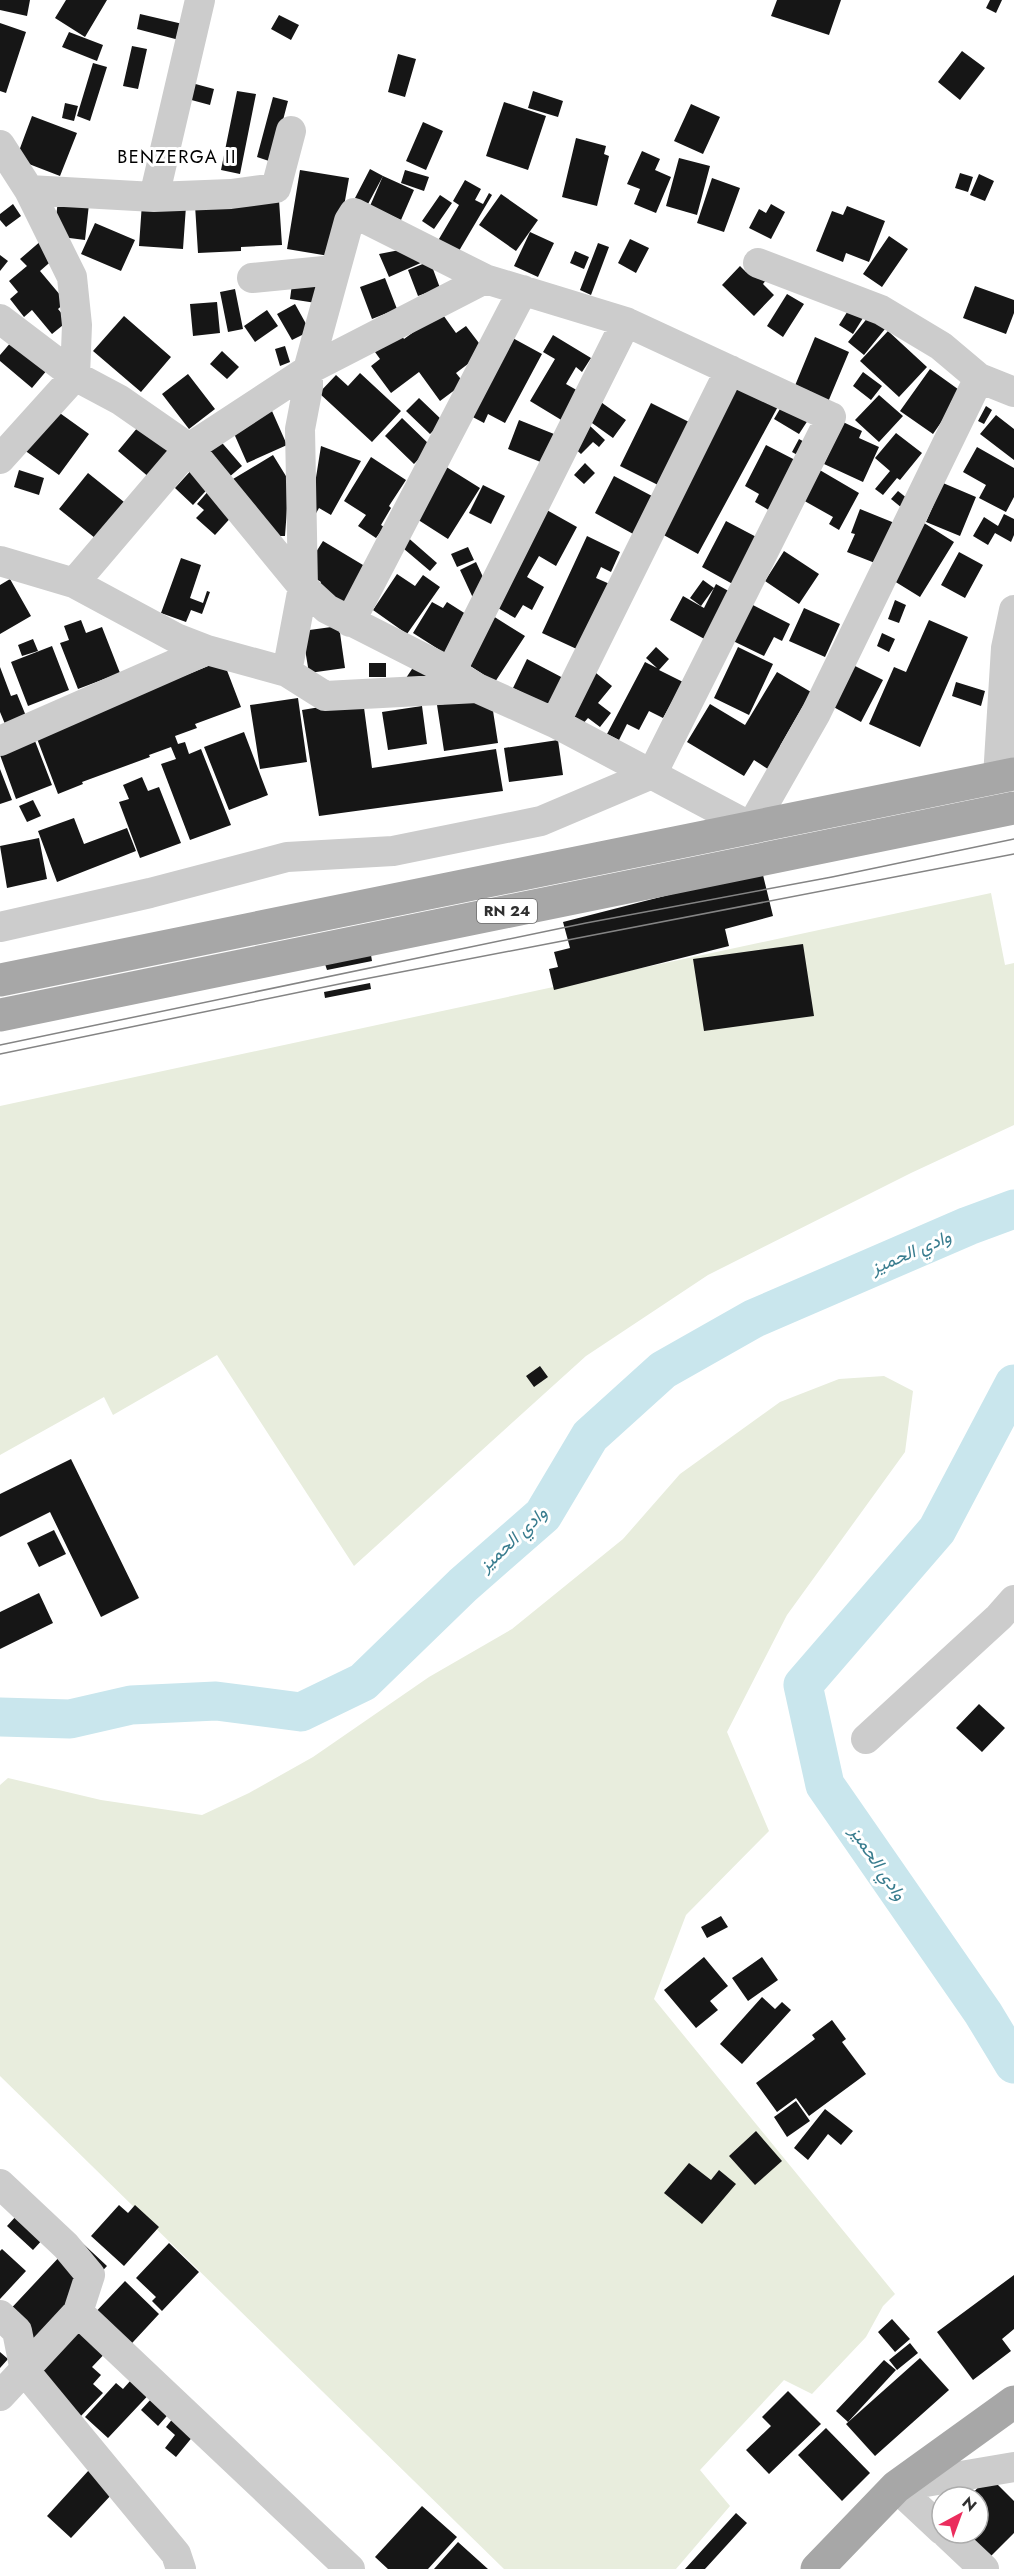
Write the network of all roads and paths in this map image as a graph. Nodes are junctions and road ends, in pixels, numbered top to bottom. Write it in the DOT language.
graph roads {
  1 [pos="200,0"];
  2 [pos="291,131"];
  3 [pos="0,145"];
  4 [pos="29,190"];
  5 [pos="154,197"];
  6 [pos="758,263"];
  7 [pos="334,270"];
  8 [pos="252,278"];
  9 [pos="485,279"];
  10 [pos="523,290"];
  11 [pos="0,319"];
  12 [pos="626,322"];
  13 [pos="308,370"];
  14 [pos="730,370"];
  15 [pos="75,376"];
  16 [pos="980,378"];
  17 [pos="1014,392"];
  18 [pos="189,448"];
  19 [pos="0,459"];
  20 [pos="7,569"];
  21 [pos="74,583"];
  22 [pos="303,587"];
  23 [pos="1014,610"];
  24 [pos="350,621"];
  25 [pos="207,650"];
  26 [pos="287,672"];
  27 [pos="451,672"];
  28 [pos="477,688"];
  29 [pos="555,723"];
  30 [pos="0,741"];
  31 [pos="652,774"];
  32 [pos="1006,775"];
  33 [pos="1014,808"];
  34 [pos="752,826"];
  35 [pos="0,927"];
  36 [pos="0,980"];
  37 [pos="0,1015"];
  38 [pos="1014,1600"];
  39 [pos="866,1739"];
  40 [pos="0,2184"];
  41 [pos="78,2312"];
  42 [pos="0,2315"];
  43 [pos="25,2371"];
  44 [pos="0,2396"];
  45 [pos="1014,2402"];
  46 [pos="1014,2467"];
  47 [pos="896,2487"];
  48 [pos="930,2519"];
  49 [pos="959,2545"];
  50 [pos="181,2569"];
  51 [pos="350,2569"];
  52 [pos="818,2569"];
  53 [pos="984,2569"];
  1 -- 5 [label="street"];
  2 -- 5 [label="street"];
  3 -- 4 [label="street"];
  4 -- 5 [label="street"];
  4 -- 15 [label="street"];
  6 -- 16 [label="street"];
  7 -- 8 [label="street"];
  7 -- 9 [label="street"];
  7 -- 13 [label="street"];
  9 -- 10 [label="street"];
  9 -- 13 [label="street"];
  10 -- 12 [label="street"];
  10 -- 24 [label="street"];
  11 -- 15 [label="street"];
  12 -- 14 [label="street"];
  12 -- 27 [label="street"];
  13 -- 18 [label="street"];
  13 -- 22 [label="street"];
  14 -- 29 [label="street"];
  14 -- 31 [label="street"];
  15 -- 18 [label="street"];
  15 -- 19 [label="street"];
  16 -- 17 [label="street"];
  16 -- 34 [label="street"];
  18 -- 21 [label="street"];
  18 -- 22 [label="street"];
  20 -- 21 [label="street"];
  21 -- 25 [label="street"];
  22 -- 24 [label="street"];
  22 -- 26 [label="street"];
  23 -- 32 [label="street"];
  24 -- 27 [label="street"];
  25 -- 26 [label="street"];
  25 -- 30 [label="street"];
  26 -- 28 [label="street"];
  27 -- 28 [label="street"];
  28 -- 29 [label="street"];
  29 -- 31 [label="street"];
  31 -- 34 [label="street"];
  31 -- 35 [label="street"];
  32 -- 34 [label="main road, RN 24"];
  33 -- 37 [label="main road, RN 24"];
  34 -- 36 [label="main road, RN 24"];
  38 -- 39 [label="street"];
  40 -- 41 [label="street"];
  41 -- 43 [label="street"];
  41 -- 51 [label="street"];
  42 -- 43 [label="street"];
  43 -- 44 [label="street"];
  43 -- 50 [label="street"];
  45 -- 47 [label="main road"];
  46 -- 47 [label="street"];
  47 -- 48 [label="street"];
  47 -- 52 [label="main road"];
  49 -- 53 [label="street"];
}
